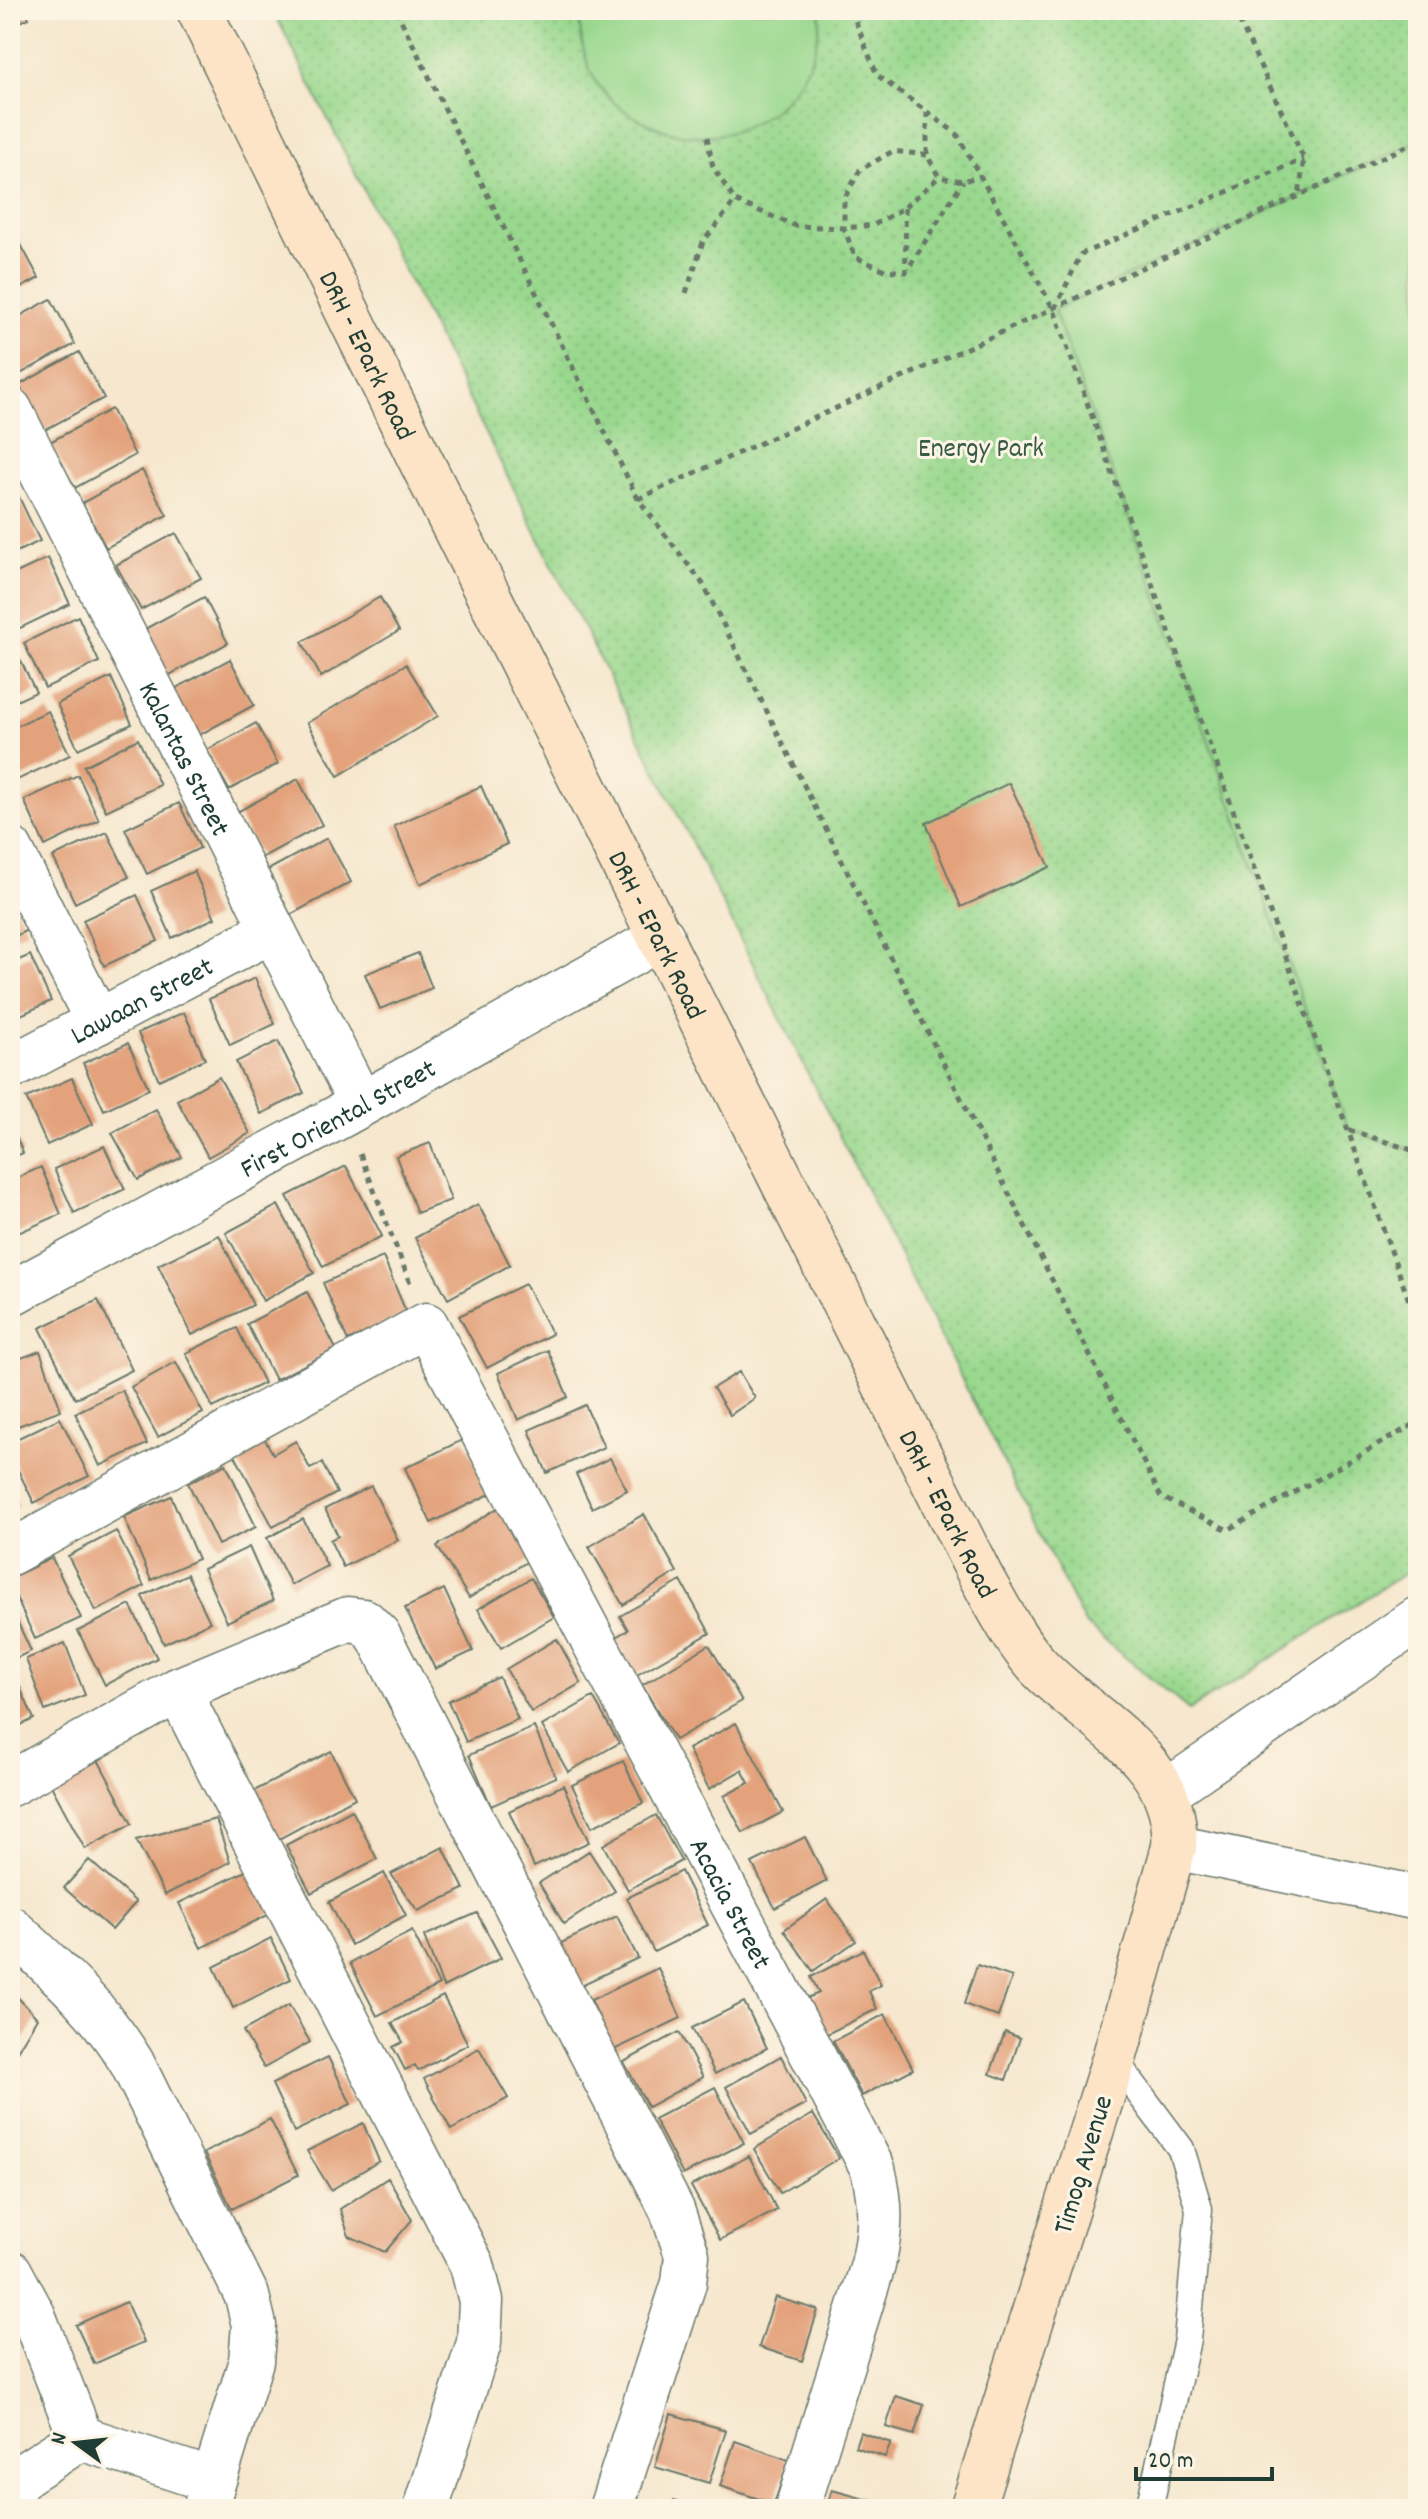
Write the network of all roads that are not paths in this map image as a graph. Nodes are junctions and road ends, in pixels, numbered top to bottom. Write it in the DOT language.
graph roads {
  1 [pos="199,10"];
  2 [pos="10,410"];
  3 [pos="10,849"];
  4 [pos="272,930"];
  5 [pos="662,937"];
  6 [pos="98,1022"];
  7 [pos="10,1068"];
  8 [pos="353,1109"];
  9 [pos="10,1294"];
  10 [pos="10,1553"];
  11 [pos="1418,1619"];
  12 [pos="178,1690"];
  13 [pos="10,1784"];
  14 [pos="1171,1818"];
  15 [pos="1418,1898"];
  16 [pos="10,1928"];
  17 [pos="1114,2059"];
  18 [pos="10,2272"];
  19 [pos="81,2438"];
  20 [pos="10,2490"];
  21 [pos="209,2495"];
  22 [pos="426,2509"];
  23 [pos="611,2509"];
  24 [pos="797,2509"];
  25 [pos="972,2509"];
  26 [pos="1149,2509"];
  1 -- 5 [label="main road, DRH - EPark Road"];
  2 -- 4 [label="street, Kalantas Street"];
  3 -- 6 [label="street"];
  4 -- 6 [label="street, Lawaan Street"];
  4 -- 8 [label="street, Kalantas Street"];
  5 -- 8 [label="street, First Oriental Street"];
  5 -- 14 [label="main road, DRH - EPark Road"];
  6 -- 7 [label="street, Lawaan Street"];
  8 -- 9 [label="street, First Oriental Street"];
  10 -- 24 [label="street, Acacia Street"];
  11 -- 14 [label="street"];
  12 -- 13 [label="street"];
  12 -- 22 [label="street"];
  12 -- 23 [label="street"];
  14 -- 15 [label="street"];
  14 -- 17 [label="main road, Timog Avenue"];
  16 -- 21 [label="street"];
  17 -- 25 [label="main road, Timog Avenue"];
  17 -- 26 [label="lane"];
  18 -- 19 [label="street"];
  19 -- 20 [label="street"];
  19 -- 21 [label="street"];
}
